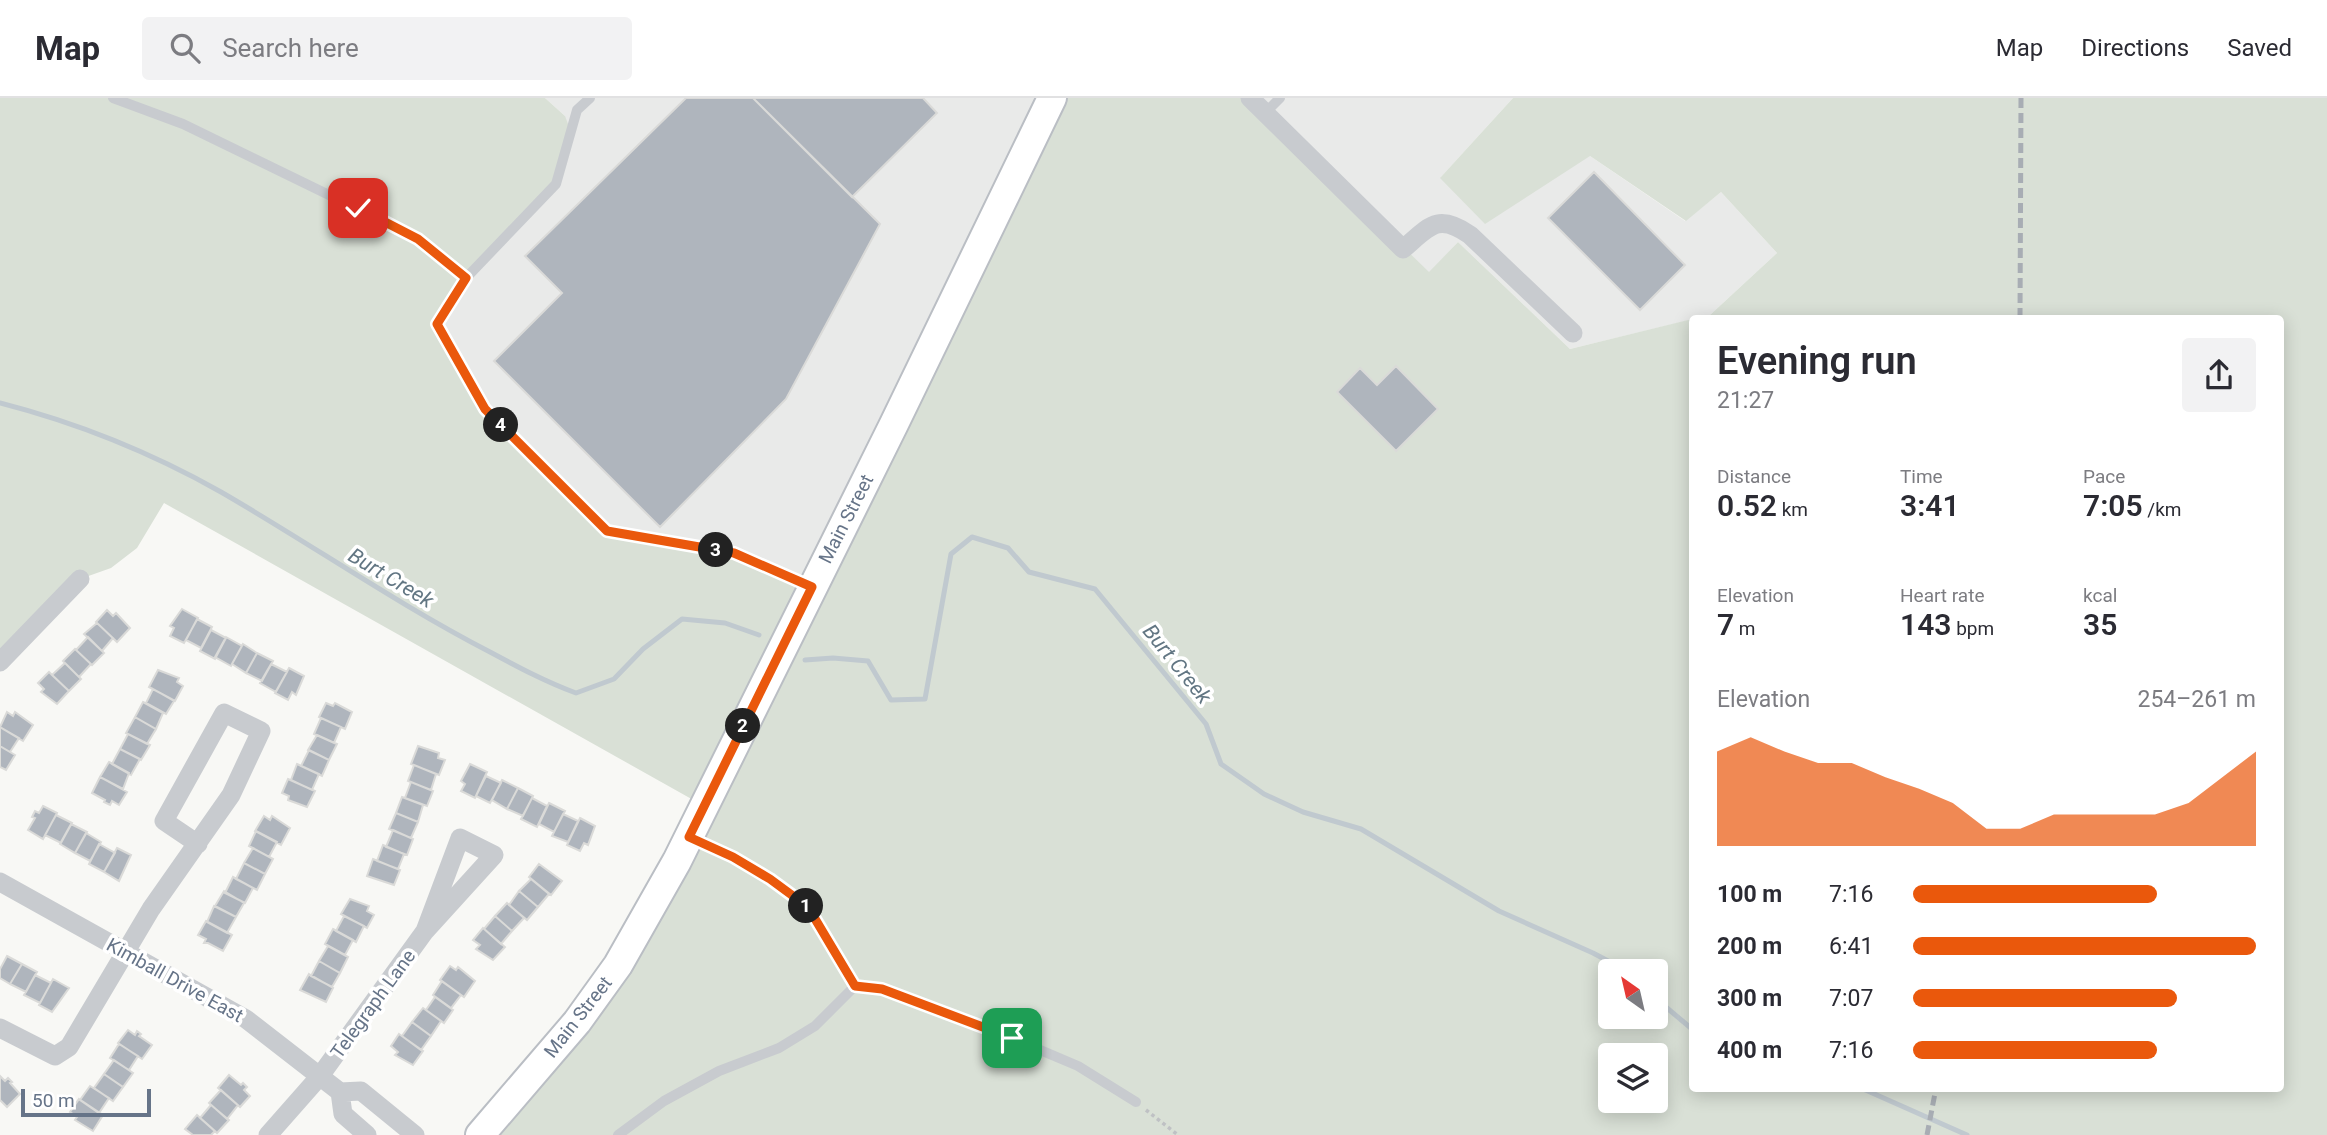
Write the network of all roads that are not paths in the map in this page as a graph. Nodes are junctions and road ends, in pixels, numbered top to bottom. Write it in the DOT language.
graph roads {
  1 [pos="113,98"];
  2 [pos="590,98"];
  3 [pos="1052,98"];
  4 [pos="1250,98"];
  5 [pos="1280,98"];
  6 [pos="1265,113"];
  7 [pos="466,278"];
  8 [pos="1573,333"];
  9 [pos="80,579"];
  10 [pos="812,587"];
  11 [pos="0,662"];
  12 [pos="689,837"];
  13 [pos="198,844"];
  14 [pos="0,882"];
  15 [pos="425,931"];
  16 [pos="126,953"];
  17 [pos="855,986"];
  18 [pos="0,1028"];
  19 [pos="320,1076"];
  20 [pos="340,1092"];
  21 [pos="1136,1102"];
  22 [pos="268,1135"];
  23 [pos="367,1135"];
  24 [pos="415,1135"];
  25 [pos="480,1135"];
  26 [pos="618,1135"];
  1 -- 7 [label="lane"];
  2 -- 7 [label="lane"];
  3 -- 10 [label="main road, Main Street"];
  4 -- 6 [label="street"];
  5 -- 6 [label="lane"];
  6 -- 8 [label="street"];
  7 -- 10 [label="lane"];
  9 -- 11 [label="street"];
  10 -- 12 [label="main road, Main Street"];
  12 -- 17 [label="lane"];
  12 -- 25 [label="main road, Main Street"];
  13 -- 13 [label="street"];
  13 -- 16 [label="street"];
  14 -- 16 [label="street, Kimball Drive East"];
  15 -- 19 [label="street, Telegraph Lane"];
  16 -- 18 [label="street"];
  16 -- 19 [label="street, Kimball Drive East"];
  17 -- 21 [label="lane"];
  17 -- 26 [label="lane"];
  19 -- 20 [label="street, Kimball Drive East"];
  19 -- 22 [label="street, Telegraph Lane"];
  20 -- 23 [label="street, Kimball Drive East"];
  20 -- 24 [label="street, Kimball Drive East"];
}
